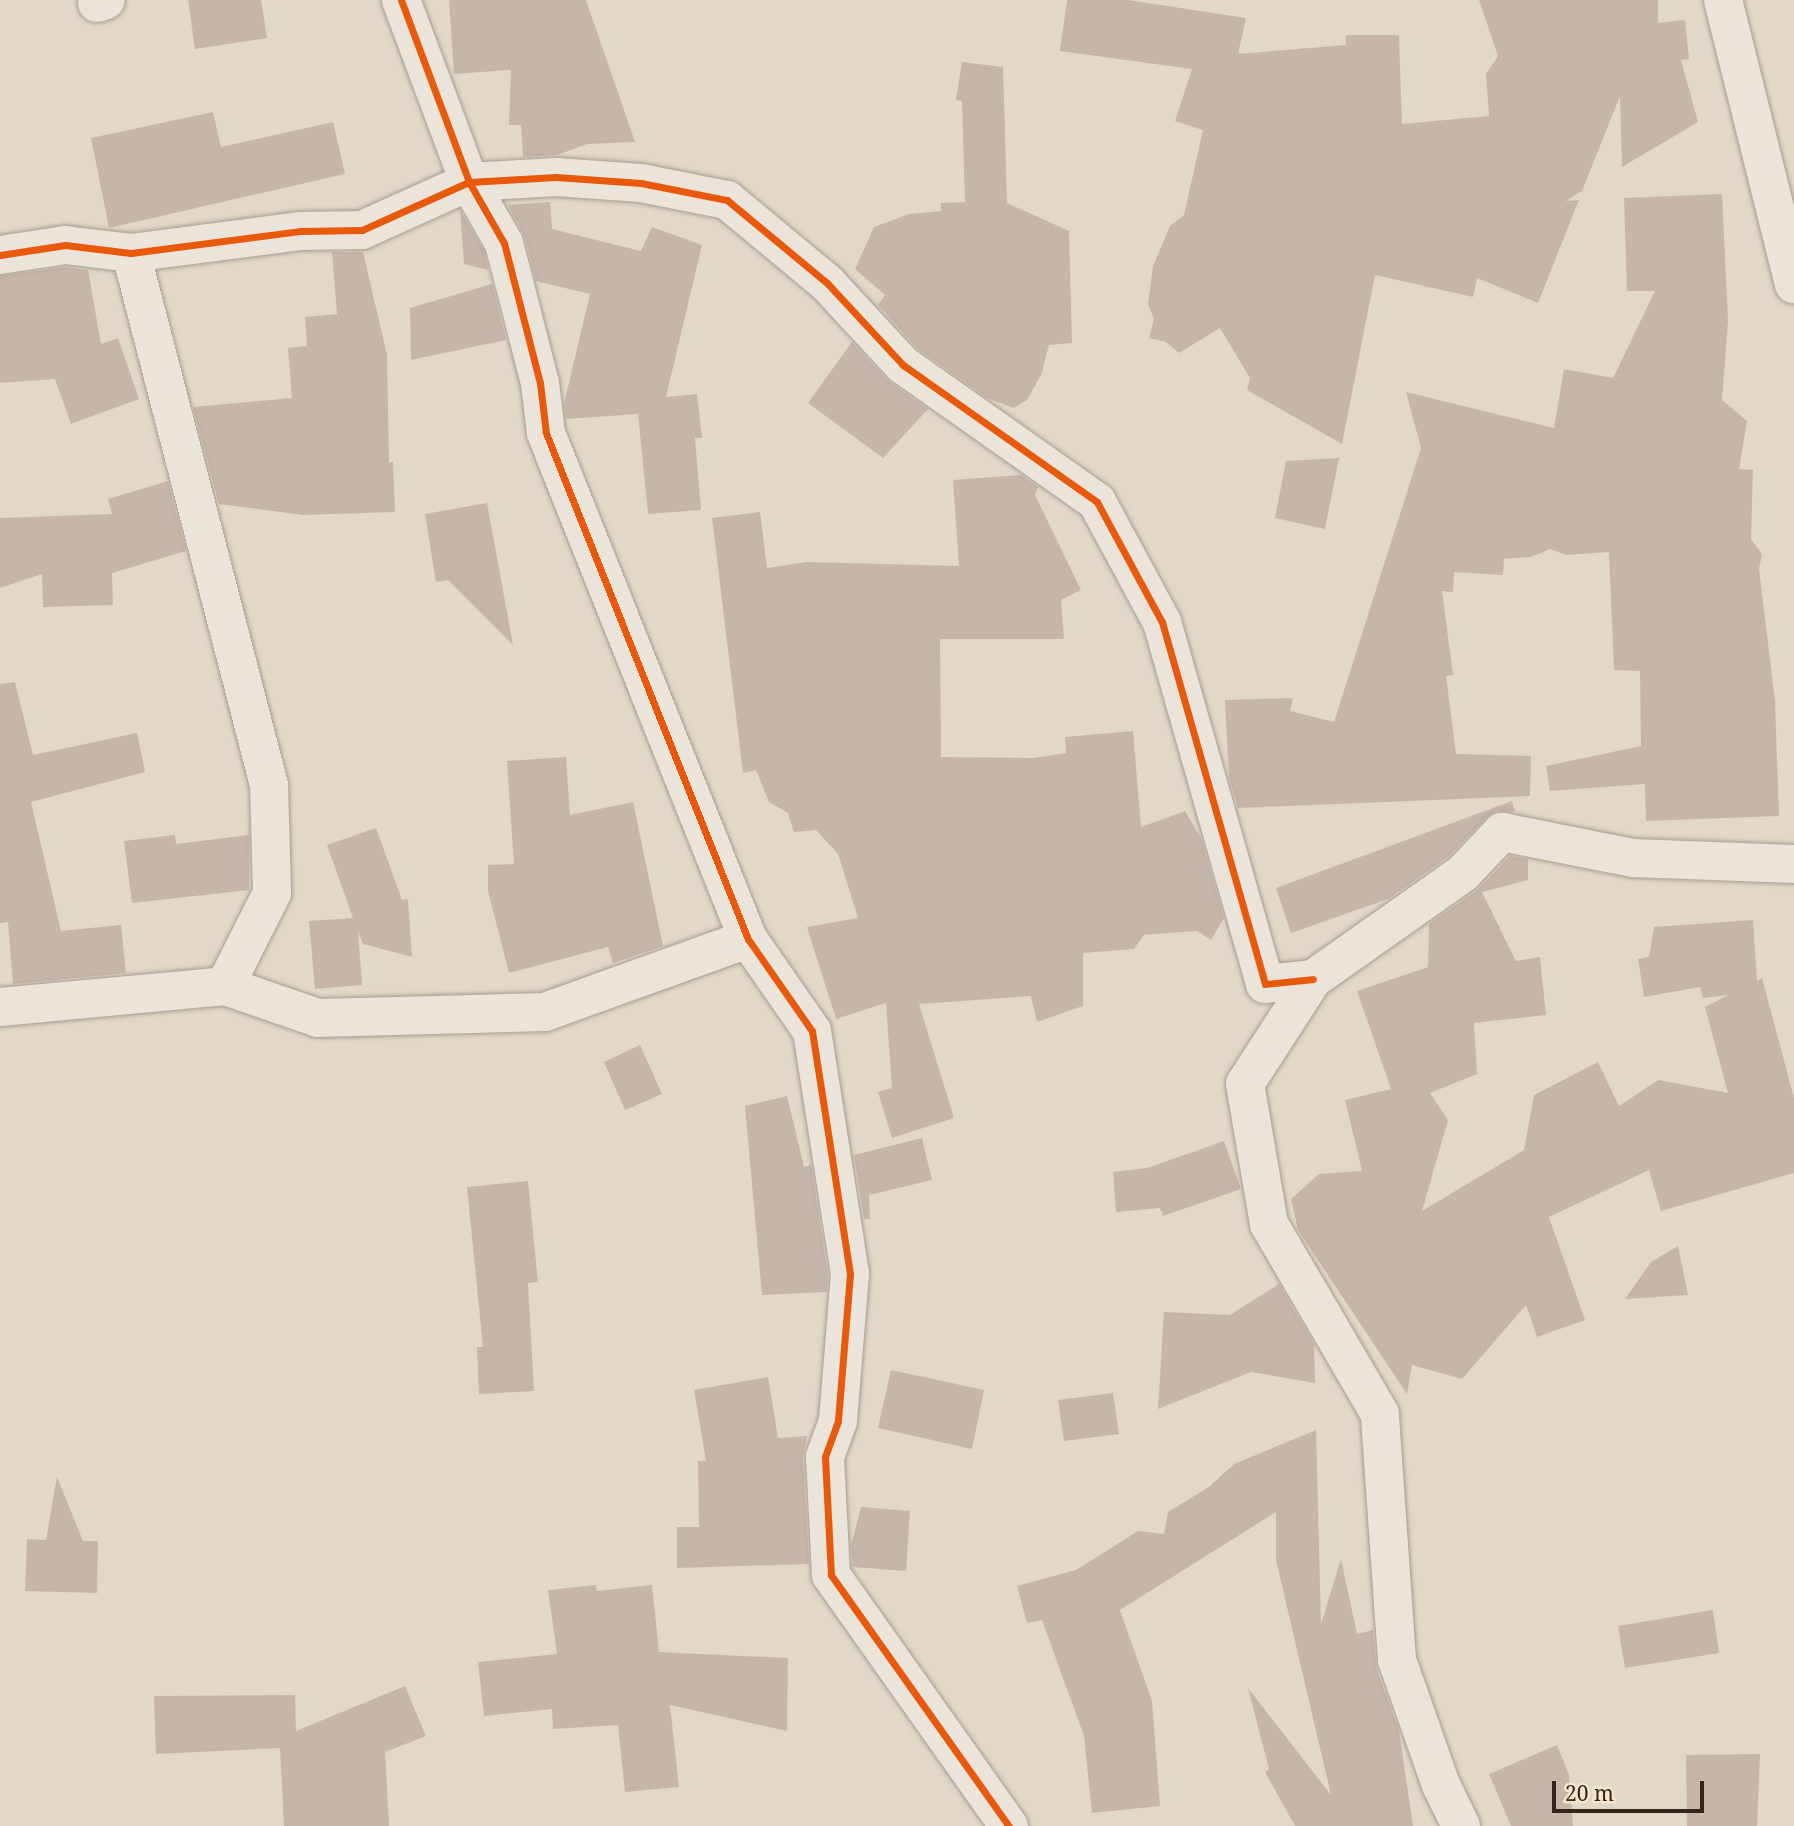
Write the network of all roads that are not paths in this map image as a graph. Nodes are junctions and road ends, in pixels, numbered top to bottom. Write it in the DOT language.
graph roads {
  1 [pos="401,0"];
  2 [pos="1723,0"];
  3 [pos="469,182"];
  4 [pos="131,253"];
  5 [pos="0,255"];
  6 [pos="1794,284"];
  7 [pos="1794,864"];
  8 [pos="748,939"];
  9 [pos="1313,979"];
  10 [pos="225,986"];
  11 [pos="0,1007"];
  12 [pos="1009,1826"];
  13 [pos="1461,1826"];
  1 -- 3 [label="street"];
  2 -- 6 [label="street"];
  3 -- 4 [label="street"];
  3 -- 8 [label="street"];
  3 -- 9 [label="street"];
  4 -- 5 [label="street"];
  4 -- 10 [label="street"];
  7 -- 9 [label="street"];
  8 -- 10 [label="street"];
  8 -- 12 [label="street"];
  9 -- 13 [label="street"];
  10 -- 11 [label="street"];
}
